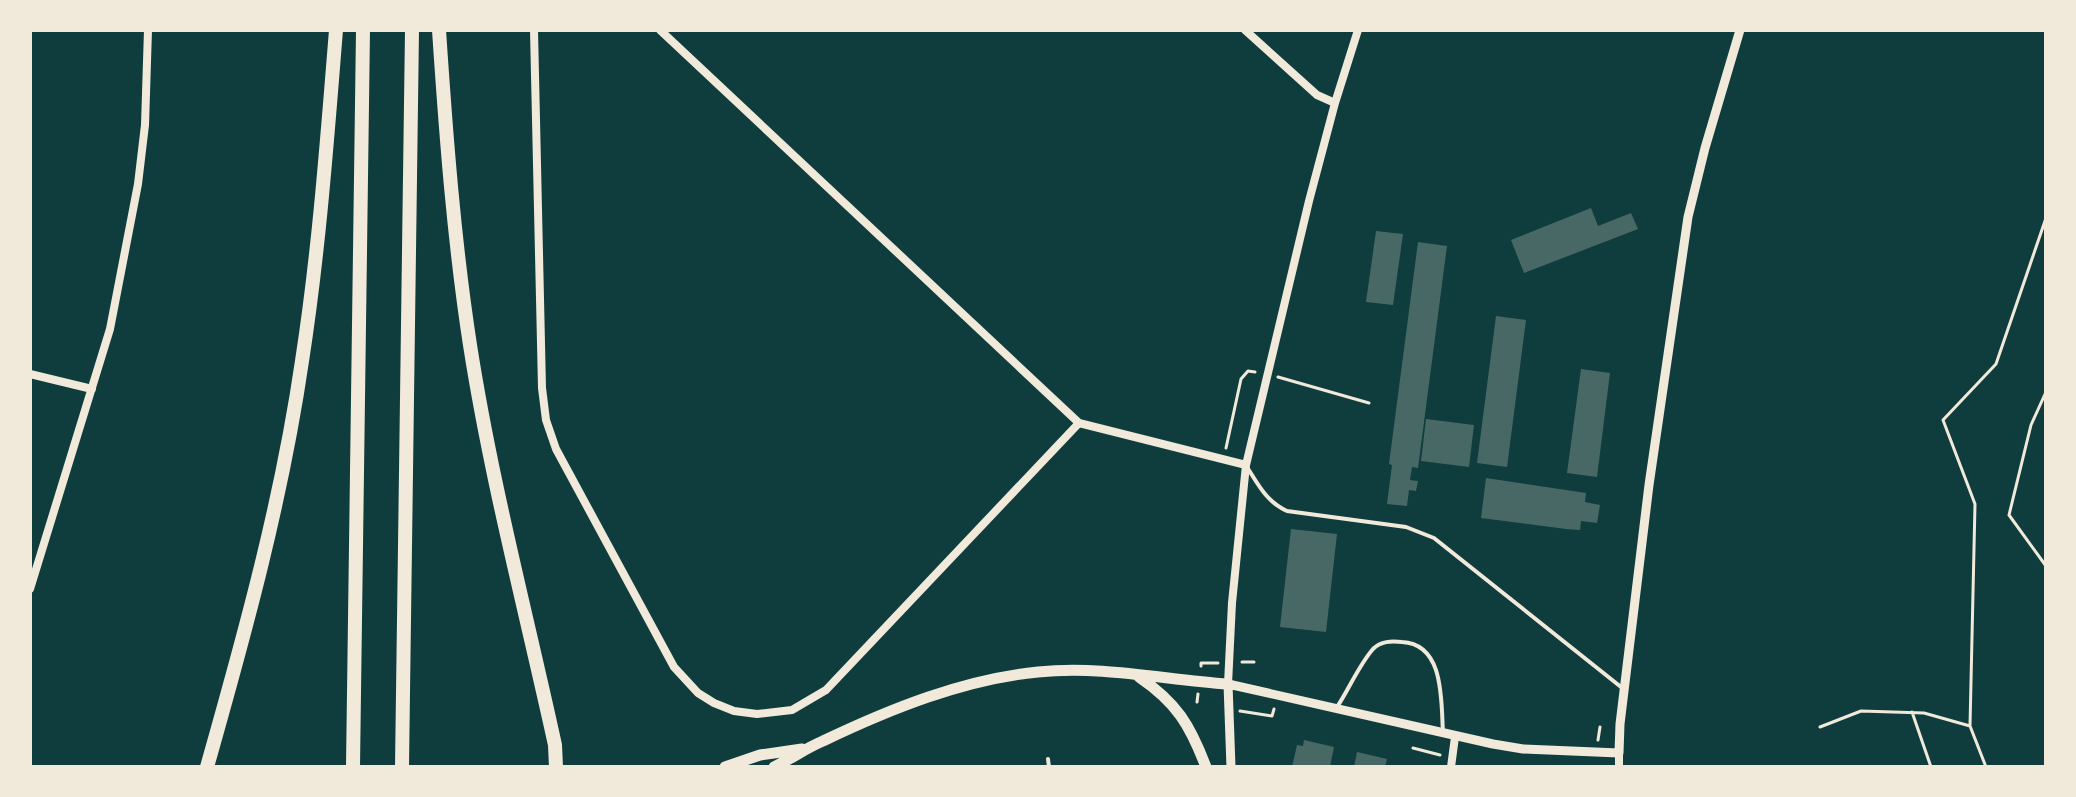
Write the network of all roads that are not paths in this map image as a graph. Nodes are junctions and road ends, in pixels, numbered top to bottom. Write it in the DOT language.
graph roads {
  1 [pos="148,30"];
  2 [pos="336,30"];
  3 [pos="363,30"];
  4 [pos="412,30"];
  5 [pos="439,30"];
  6 [pos="534,30"];
  7 [pos="660,30"];
  8 [pos="1245,30"];
  9 [pos="1358,30"];
  10 [pos="1741,31"];
  11 [pos="1335,103"];
  12 [pos="30,374"];
  13 [pos="92,389"];
  14 [pos="1079,423"];
  15 [pos="1246,465"];
  16 [pos="30,589"];
  17 [pos="1136,675"];
  18 [pos="1228,684"];
  19 [pos="1624,690"];
  20 [pos="1336,709"];
  21 [pos="1443,734"];
  22 [pos="1455,737"];
  23 [pos="555,745"];
  24 [pos="807,748"];
  25 [pos="1619,753"];
  26 [pos="1048,759"];
  27 [pos="1452,762"];
  28 [pos="207,767"];
  29 [pos="353,767"];
  30 [pos="402,767"];
  31 [pos="556,767"];
  32 [pos="564,767"];
  33 [pos="725,767"];
  34 [pos="774,767"];
  35 [pos="1049,767"];
  36 [pos="1206,767"];
  37 [pos="1231,767"];
  38 [pos="1619,767"];
  1 -- 13 [label="street"];
  2 -- 28 [label="highway"];
  3 -- 29 [label="highway"];
  4 -- 30 [label="highway"];
  5 -- 23 [label="highway"];
  6 -- 14 [label="street"];
  7 -- 14 [label="street"];
  8 -- 11 [label="street"];
  9 -- 11 [label="street"];
  10 -- 19 [label="street"];
  11 -- 15 [label="street"];
  12 -- 13 [label="street"];
  13 -- 16 [label="street"];
  14 -- 15 [label="street"];
  15 -- 18 [label="street"];
  15 -- 19 [label="lane"];
  17 -- 18 [label="main road"];
  17 -- 24 [label="main road"];
  17 -- 36 [label="main road"];
  18 -- 20 [label="street"];
  18 -- 37 [label="street"];
  19 -- 25 [label="street"];
  20 -- 21 [label="street"];
  20 -- 21 [label="lane"];
  21 -- 22 [label="street"];
  22 -- 25 [label="street"];
  22 -- 27 [label="street"];
  23 -- 31 [label="highway"];
  23 -- 32 [label="highway"];
  24 -- 33 [label="main road"];
  24 -- 34 [label="main road"];
  25 -- 38 [label="street"];
  26 -- 35 [label="lane"];
}
